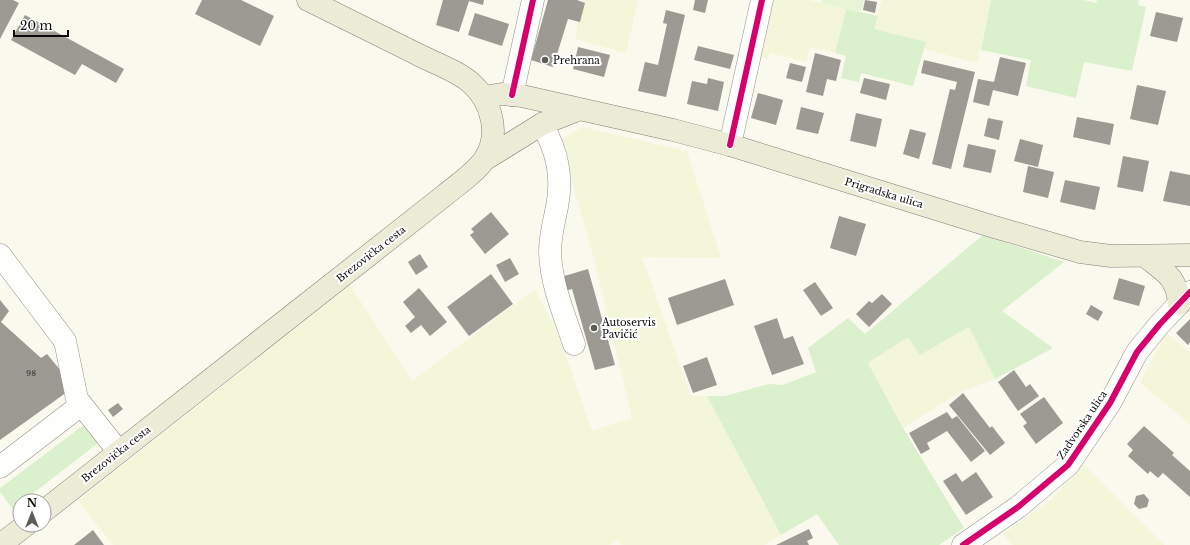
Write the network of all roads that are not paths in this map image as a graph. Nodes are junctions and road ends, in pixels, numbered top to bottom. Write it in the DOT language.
graph roads {
  1 [pos="308,0"];
  2 [pos="534,0"];
  3 [pos="762,0"];
  4 [pos="512,95"];
  5 [pos="483,97"];
  6 [pos="580,109"];
  7 [pos="542,124"];
  8 [pos="730,145"];
  9 [pos="484,160"];
  10 [pos="0,255"];
  11 [pos="1190,255"];
  12 [pos="1146,257"];
  13 [pos="1184,298"];
  14 [pos="574,344"];
  15 [pos="81,404"];
  16 [pos="119,452"];
  17 [pos="0,467"];
  18 [pos="52,505"];
  19 [pos="16,533"];
  20 [pos="0,545"];
  21 [pos="963,545"];
  1 -- 5 [label="main road, Brezovička cesta"];
  2 -- 4 [label="street"];
  3 -- 8 [label="street"];
  4 -- 5 [label="main road, Prigradska ulica"];
  4 -- 6 [label="main road, Prigradska ulica"];
  5 -- 9 [label="main road, Brezovička cesta"];
  6 -- 7 [label="main road"];
  6 -- 8 [label="main road, Prigradska ulica"];
  7 -- 9 [label="main road"];
  7 -- 14 [label="street"];
  8 -- 12 [label="main road, Prigradska ulica"];
  9 -- 16 [label="main road, Brezovička cesta"];
  10 -- 15 [label="street"];
  11 -- 12 [label="main road, Prigradska ulica"];
  12 -- 13 [label="main road"];
  13 -- 21 [label="street, Zadvorska ulica"];
  15 -- 16 [label="street"];
  15 -- 17 [label="street"];
  16 -- 18 [label="main road, Brezovička cesta"];
  19 -- 20 [label="main road"];
}
